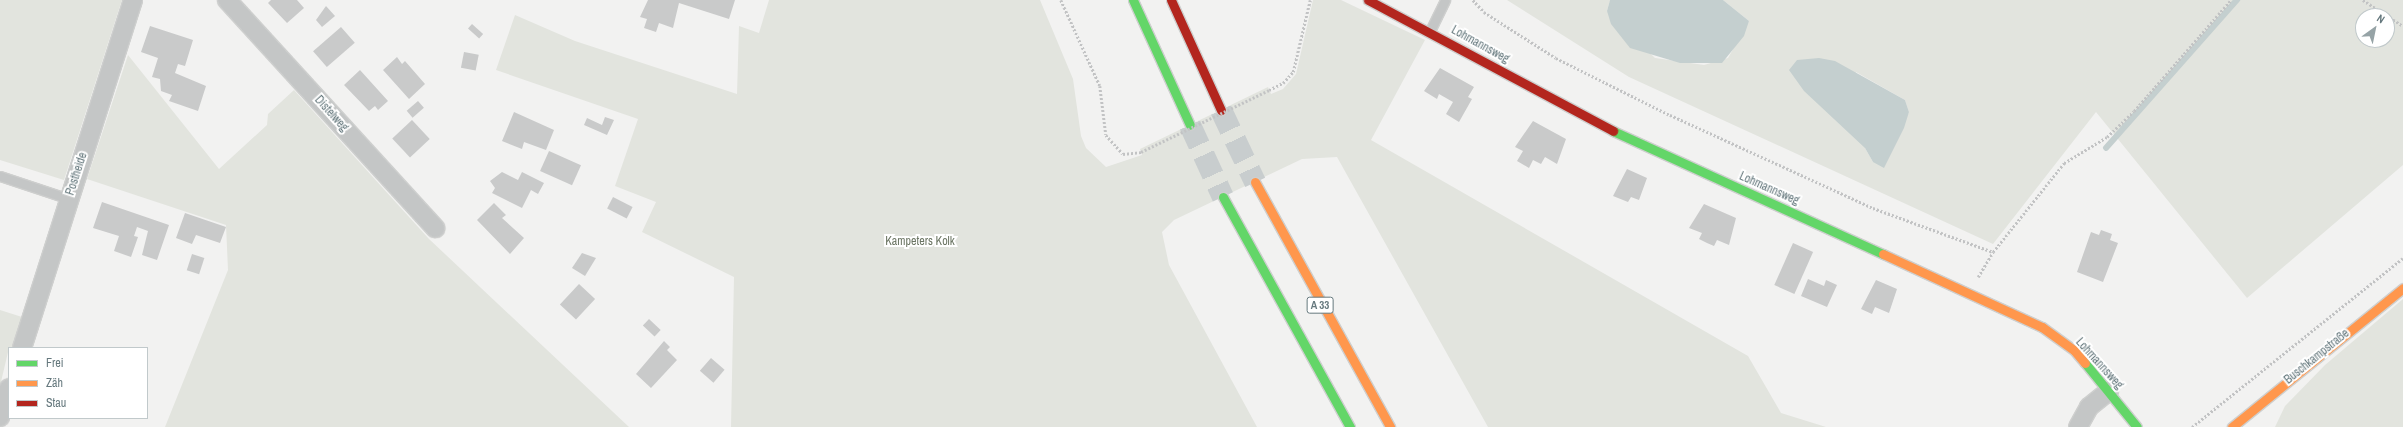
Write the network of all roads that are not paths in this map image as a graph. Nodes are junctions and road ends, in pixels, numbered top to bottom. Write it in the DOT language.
graph roads {
  1 [pos="133,0"];
  2 [pos="227,0"];
  3 [pos="1133,0"];
  4 [pos="1171,0"];
  5 [pos="1368,0"];
  6 [pos="1445,0"];
  7 [pos="1430,31"];
  8 [pos="1221,110"];
  9 [pos="1190,125"];
  10 [pos="0,176"];
  11 [pos="1254,182"];
  12 [pos="1223,197"];
  13 [pos="69,199"];
  14 [pos="436,228"];
  15 [pos="2403,288"];
  16 [pos="22,347"];
  17 [pos="8,391"];
  18 [pos="2108,391"];
  19 [pos="0,417"];
  20 [pos="1350,427"];
  21 [pos="1390,427"];
  22 [pos="2078,427"];
  23 [pos="2137,427"];
  24 [pos="2232,427"];
  1 -- 13 [label="street, Postheide"];
  2 -- 14 [label="street, Distelweg"];
  3 -- 9 [label="main road"];
  4 -- 8 [label="main road"];
  5 -- 7 [label="main road, Lohmannsweg"];
  6 -- 7 [label="lane"];
  7 -- 18 [label="main road, Lohmannsweg"];
  10 -- 13 [label="lane"];
  11 -- 21 [label="main road, A 33"];
  12 -- 20 [label="main road, A 33"];
  13 -- 16 [label="street, Postheide"];
  15 -- 24 [label="main road, Buschkampstraße"];
  17 -- 19 [label="street"];
  18 -- 22 [label="street"];
  18 -- 23 [label="main road, Lohmannsweg"];
}
